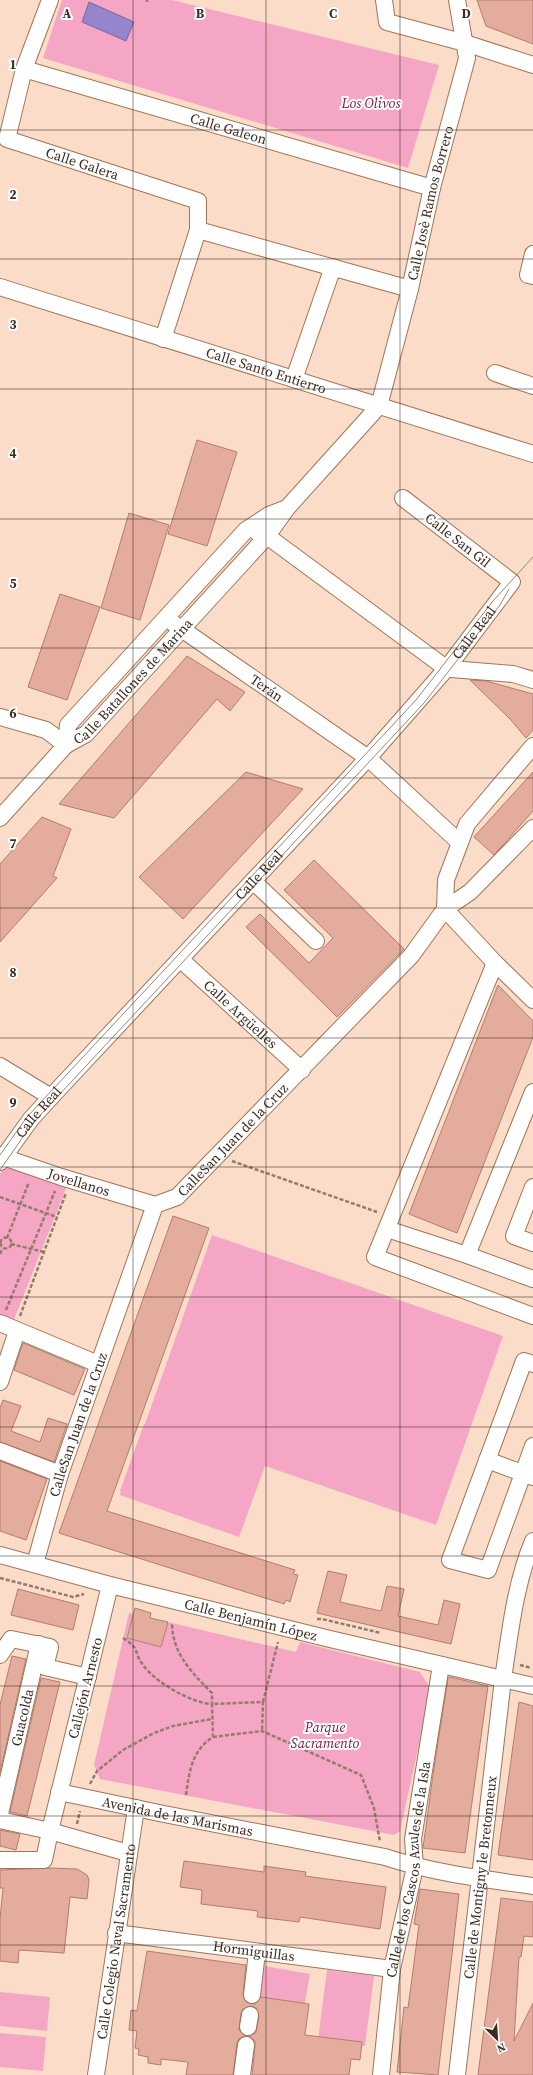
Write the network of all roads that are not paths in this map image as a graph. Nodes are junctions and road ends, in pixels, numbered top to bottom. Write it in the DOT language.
graph roads {
  1 [pos="50,0"];
  2 [pos="384,0"];
  3 [pos="457,0"];
  4 [pos="465,43"];
  5 [pos="533,65"];
  6 [pos="24,69"];
  7 [pos="432,188"];
  8 [pos="198,230"];
  9 [pos="533,254"];
  10 [pos="333,267"];
  11 [pos="533,276"];
  12 [pos="0,288"];
  13 [pos="410,289"];
  14 [pos="163,339"];
  15 [pos="496,373"];
  16 [pos="294,379"];
  17 [pos="533,386"];
  18 [pos="379,406"];
  19 [pos="533,454"];
  20 [pos="403,498"];
  21 [pos="287,508"];
  22 [pos="246,530"];
  23 [pos="267,536"];
  24 [pos="512,582"];
  25 [pos="167,618"];
  26 [pos="181,630"];
  27 [pos="447,668"];
  28 [pos="533,680"];
  29 [pos="0,717"];
  30 [pos="66,745"];
  31 [pos="533,746"];
  32 [pos="368,758"];
  33 [pos="0,818"];
  34 [pos="533,828"];
  35 [pos="459,842"];
  36 [pos="253,881"];
  37 [pos="445,909"];
  38 [pos="316,941"];
  39 [pos="180,959"];
  40 [pos="495,963"];
  41 [pos="533,1000"];
  42 [pos="0,1066"];
  43 [pos="302,1070"];
  44 [pos="533,1092"];
  45 [pos="51,1097"];
  46 [pos="2,1160"];
  47 [pos="533,1188"];
  48 [pos="155,1204"];
  49 [pos="530,1206"];
  50 [pos="390,1223"];
  51 [pos="533,1243"];
  52 [pos="467,1255"];
  53 [pos="533,1279"];
  54 [pos="533,1316"];
  55 [pos="0,1323"];
  56 [pos="17,1331"];
  57 [pos="98,1364"];
  58 [pos="533,1364"];
  59 [pos="0,1382"];
  60 [pos="533,1446"];
  61 [pos="0,1451"];
  62 [pos="487,1460"];
  63 [pos="60,1474"];
  64 [pos="528,1475"];
  65 [pos="533,1541"];
  66 [pos="0,1555"];
  67 [pos="35,1564"];
  68 [pos="110,1585"];
  69 [pos="39,1644"];
  70 [pos="0,1655"];
  71 [pos="441,1664"];
  72 [pos="88,1677"];
  73 [pos="503,1679"];
  74 [pos="533,1686"];
  75 [pos="59,1792"];
  76 [pos="136,1808"];
  77 [pos="0,1814"];
  78 [pos="0,1820"];
  79 [pos="50,1831"];
  80 [pos="128,1853"];
  81 [pos="0,1860"];
  82 [pos="415,1867"];
  83 [pos="480,1879"];
  84 [pos="533,1886"];
  85 [pos="116,1933"];
  86 [pos="258,1952"];
  87 [pos="392,1969"];
  88 [pos="252,1996"];
  89 [pos="246,2045"];
  90 [pos="96,2075"];
  91 [pos="242,2075"];
  92 [pos="381,2075"];
  93 [pos="457,2075"];
  1 -- 6 [label="street"];
  2 -- 4 [label="street"];
  3 -- 4 [label="street, Calle Josè Ramos Borrero"];
  4 -- 5 [label="street"];
  4 -- 7 [label="street, Calle Josè Ramos Borrero"];
  6 -- 7 [label="street, Calle Galeon"];
  6 -- 8 [label="street, Calle Galera"];
  7 -- 13 [label="street, Calle Josè Ramos Borrero"];
  8 -- 10 [label="street"];
  8 -- 14 [label="street, Calle Galera"];
  9 -- 11 [label="street"];
  10 -- 13 [label="street"];
  10 -- 16 [label="street"];
  12 -- 14 [label="street, Calle Santo Entierro"];
  13 -- 18 [label="street, Calle Josè Ramos Borrero"];
  14 -- 16 [label="street, Calle Santo Entierro"];
  15 -- 17 [label="street"];
  16 -- 18 [label="street, Calle Santo Entierro"];
  18 -- 19 [label="street, Calle Santo Entierro"];
  18 -- 21 [label="street"];
  20 -- 24 [label="street, Calle San Gil"];
  21 -- 22 [label="street, Calle Batallones de Marina"];
  21 -- 23 [label="street, Calle Batallones de Marina"];
  22 -- 23 [label="street"];
  22 -- 25 [label="street, Calle Batallones de Marina"];
  23 -- 26 [label="street, Calle Batallones de Marina"];
  23 -- 27 [label="street"];
  24 -- 27 [label="street, Calle Real"];
  25 -- 26 [label="street, Terán"];
  25 -- 30 [label="street, Calle Batallones de Marina"];
  26 -- 30 [label="street, Calle Batallones de Marina"];
  26 -- 32 [label="street, Terán"];
  27 -- 28 [label="street"];
  27 -- 32 [label="street, Calle Real"];
  29 -- 30 [label="street"];
  30 -- 33 [label="street"];
  31 -- 35 [label="street"];
  32 -- 35 [label="street, Terán"];
  32 -- 36 [label="street, Calle Real"];
  34 -- 37 [label="street"];
  35 -- 37 [label="street"];
  36 -- 38 [label="street"];
  36 -- 39 [label="street, Calle Real"];
  37 -- 40 [label="street"];
  37 -- 43 [label="street, CalleSan Juan de la Cruz"];
  39 -- 43 [label="street, Calle Argüelles"];
  39 -- 45 [label="street, Calle Real"];
  40 -- 41 [label="street"];
  40 -- 50 [label="street"];
  42 -- 45 [label="street"];
  43 -- 48 [label="street, CalleSan Juan de la Cruz"];
  44 -- 52 [label="street"];
  45 -- 46 [label="street, Calle Real"];
  46 -- 48 [label="street, Jovellanos"];
  47 -- 49 [label="street"];
  48 -- 57 [label="street, CalleSan Juan de la Cruz"];
  49 -- 51 [label="street"];
  50 -- 52 [label="street"];
  50 -- 54 [label="street"];
  52 -- 53 [label="street"];
  55 -- 56 [label="street"];
  56 -- 57 [label="street"];
  56 -- 59 [label="street"];
  57 -- 63 [label="street, CalleSan Juan de la Cruz"];
  58 -- 62 [label="street"];
  60 -- 64 [label="street"];
  61 -- 63 [label="street"];
  62 -- 64 [label="street"];
  62 -- 64 [label="street"];
  63 -- 67 [label="street, CalleSan Juan de la Cruz"];
  65 -- 73 [label="street, Calle de Montigny le Bretonneux"];
  66 -- 67 [label="street, Calle Benjamín López"];
  67 -- 68 [label="street, Calle Benjamín López"];
  68 -- 71 [label="street, Calle Benjamín López"];
  68 -- 72 [label="street, Callejón Arnesto"];
  69 -- 70 [label="street"];
  69 -- 72 [label="street"];
  69 -- 77 [label="street, Guacolda"];
  71 -- 73 [label="street, Calle Benjamín López"];
  71 -- 82 [label="street, Calle de los Cascos Azules de la Isla"];
  72 -- 75 [label="street, Callejón Arnesto"];
  73 -- 74 [label="street, Calle Benjamín López"];
  73 -- 83 [label="street, Calle de Montigny le Bretonneux"];
  75 -- 76 [label="street, Avenida de las Marismas"];
  75 -- 79 [label="street"];
  76 -- 80 [label="street, Calle Colegio Naval Sacramento"];
  76 -- 82 [label="street, Avenida de las Marismas"];
  78 -- 79 [label="street"];
  79 -- 80 [label="street"];
  79 -- 81 [label="street"];
  80 -- 85 [label="street, Calle Colegio Naval Sacramento"];
  82 -- 83 [label="street, Avenida de las Marismas"];
  82 -- 87 [label="street, Calle de los Cascos Azules de la Isla"];
  83 -- 84 [label="street, Avenida de las Marismas"];
  83 -- 93 [label="street, Calle de Montigny le Bretonneux"];
  85 -- 86 [label="street, Hormiguillas"];
  85 -- 90 [label="street, Calle Colegio Naval Sacramento"];
  86 -- 87 [label="street, Hormiguillas"];
  86 -- 88 [label="street"];
  87 -- 92 [label="street, Calle de los Cascos Azules de la Isla"];
  89 -- 91 [label="street"];
}
